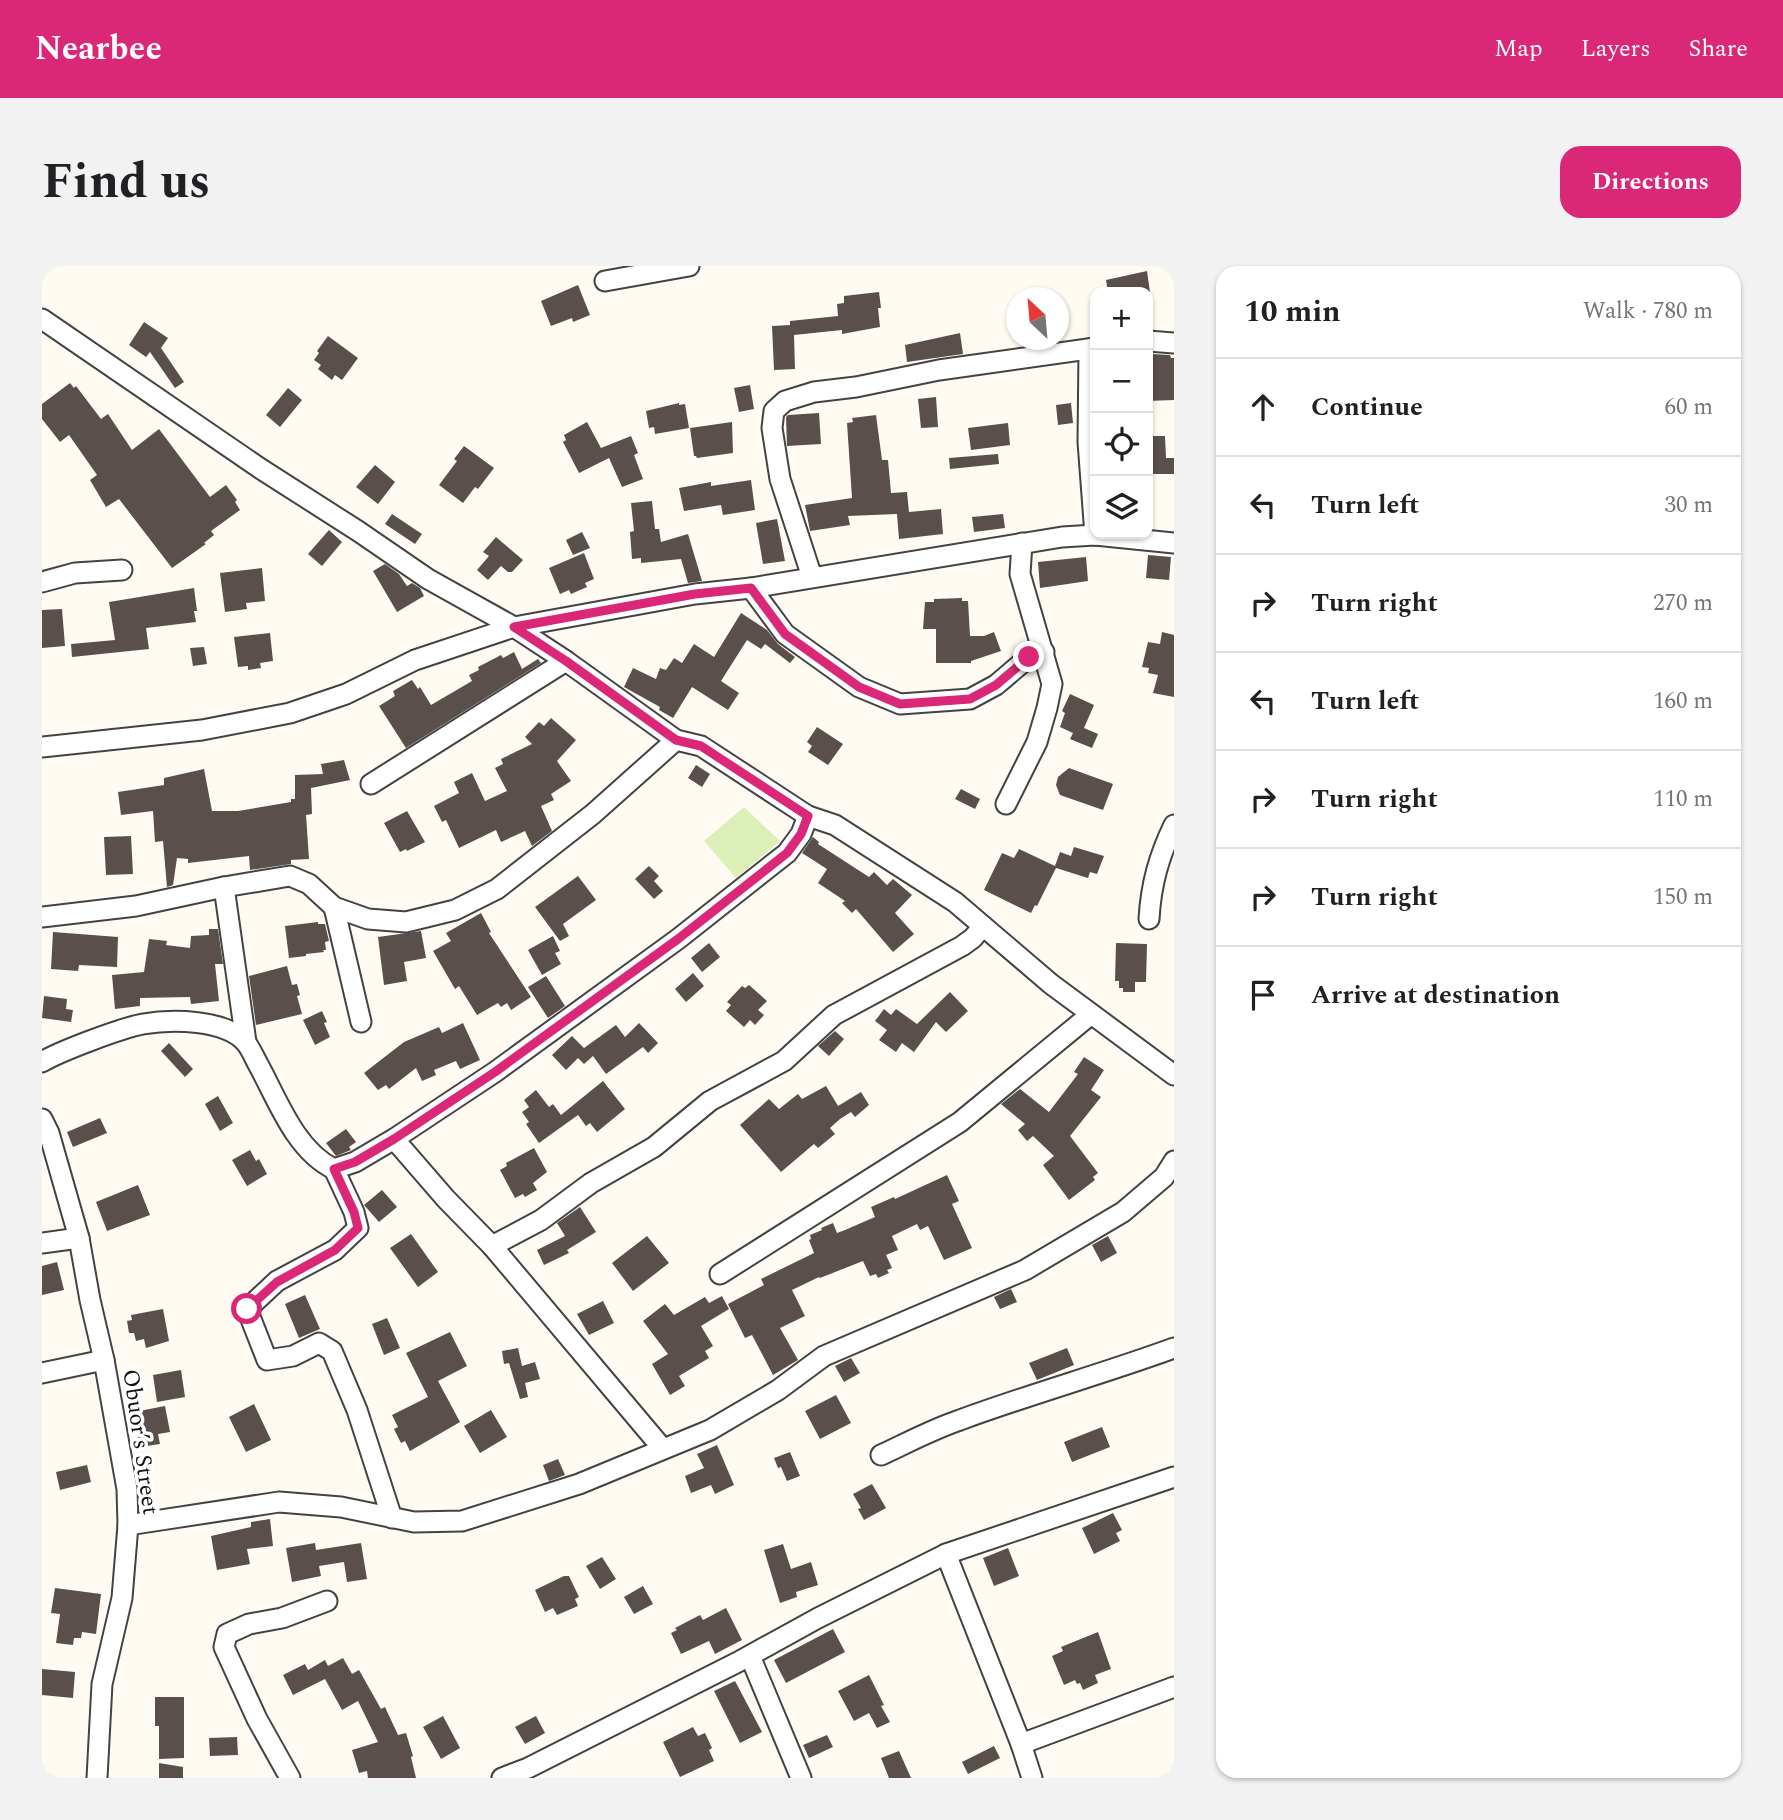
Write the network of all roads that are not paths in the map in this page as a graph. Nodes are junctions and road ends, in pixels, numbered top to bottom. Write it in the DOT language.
graph roads {
  1 [pos="689,266"];
  2 [pos="605,282"];
  3 [pos="42,319"];
  4 [pos="1153,341"];
  5 [pos="1174,343"];
  6 [pos="1090,348"];
  7 [pos="1092,350"];
  8 [pos="1091,476"];
  9 [pos="1090,536"];
  10 [pos="1134,539"];
  11 [pos="1021,543"];
  12 [pos="1174,543"];
  13 [pos="122,570"];
  14 [pos="812,577"];
  15 [pos="42,582"];
  16 [pos="751,588"];
  17 [pos="514,627"];
  18 [pos="1044,652"];
  19 [pos="566,661"];
  20 [pos="676,740"];
  21 [pos="42,747"];
  22 [pos="371,785"];
  23 [pos="1006,804"];
  24 [pos="808,816"];
  25 [pos="1174,825"];
  26 [pos="224,887"];
  27 [pos="334,907"];
  28 [pos="42,917"];
  29 [pos="1149,919"];
  30 [pos="983,926"];
  31 [pos="1090,1015"];
  32 [pos="361,1022"];
  33 [pos="246,1042"];
  34 [pos="42,1062"];
  35 [pos="1174,1075"];
  36 [pos="42,1119"];
  37 [pos="394,1139"];
  38 [pos="1174,1161"];
  39 [pos="334,1169"];
  40 [pos="79,1238"];
  41 [pos="42,1243"];
  42 [pos="492,1246"];
  43 [pos="720,1274"];
  44 [pos="1174,1348"];
  45 [pos="104,1360"];
  46 [pos="42,1373"];
  47 [pos="663,1449"];
  48 [pos="881,1455"];
  49 [pos="1174,1477"];
  50 [pos="392,1518"];
  51 [pos="128,1525"];
  52 [pos="946,1554"];
  53 [pos="327,1601"];
  54 [pos="750,1656"];
  55 [pos="1174,1687"];
  56 [pos="1021,1744"];
  57 [pos="97,1778"];
  58 [pos="290,1778"];
  59 [pos="502,1778"];
  60 [pos="801,1778"];
  61 [pos="1032,1778"];
  1 -- 2 [label="street"];
  3 -- 17 [label="street"];
  4 -- 5 [label="street"];
  6 -- 14 [label="street"];
  7 -- 8 [label="street"];
  9 -- 11 [label="street"];
  10 -- 12 [label="street"];
  11 -- 14 [label="street"];
  11 -- 18 [label="street"];
  13 -- 15 [label="street"];
  14 -- 16 [label="street"];
  16 -- 17 [label="street"];
  16 -- 18 [label="street"];
  17 -- 19 [label="street"];
  17 -- 21 [label="street"];
  18 -- 23 [label="street"];
  19 -- 20 [label="street"];
  19 -- 22 [label="street"];
  20 -- 24 [label="street"];
  20 -- 27 [label="street"];
  24 -- 30 [label="street"];
  24 -- 37 [label="street"];
  25 -- 29 [label="street"];
  26 -- 27 [label="street"];
  26 -- 28 [label="street"];
  26 -- 33 [label="street"];
  27 -- 32 [label="street"];
  30 -- 31 [label="street"];
  30 -- 42 [label="street"];
  31 -- 35 [label="street"];
  31 -- 43 [label="street"];
  33 -- 34 [label="street"];
  33 -- 39 [label="street"];
  36 -- 40 [label="street, Obuor’s Street"];
  37 -- 39 [label="street"];
  37 -- 42 [label="street"];
  38 -- 47 [label="street"];
  39 -- 50 [label="street"];
  40 -- 41 [label="street"];
  40 -- 45 [label="street, Obuor’s Street"];
  42 -- 47 [label="street"];
  44 -- 48 [label="street"];
  45 -- 46 [label="street"];
  45 -- 51 [label="street, Obuor’s Street"];
  47 -- 50 [label="street"];
  49 -- 52 [label="street"];
  50 -- 51 [label="street"];
  51 -- 57 [label="street, Obuor’s Street"];
  52 -- 54 [label="street"];
  52 -- 56 [label="street"];
  53 -- 58 [label="street"];
  54 -- 59 [label="street"];
  54 -- 60 [label="street"];
  55 -- 56 [label="street"];
  56 -- 61 [label="street"];
}
